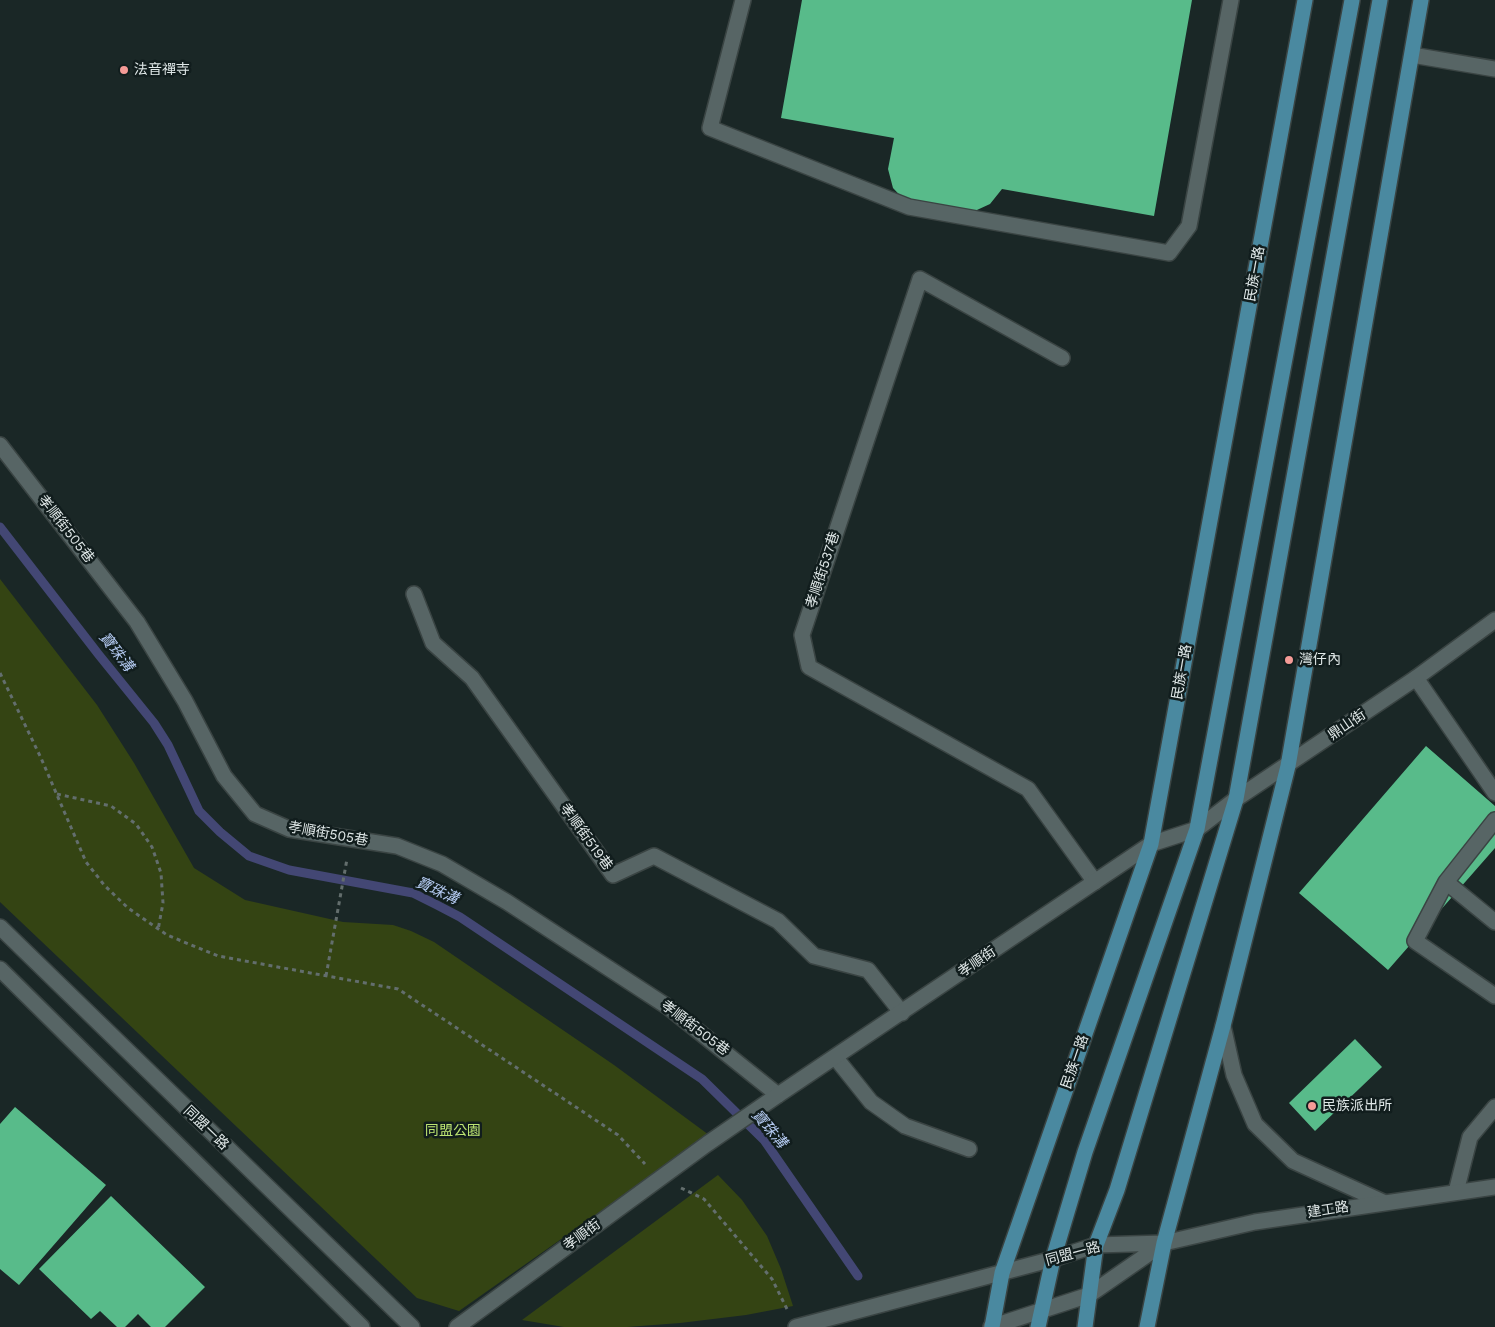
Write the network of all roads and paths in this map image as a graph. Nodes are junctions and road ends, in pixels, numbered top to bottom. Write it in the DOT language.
graph roads {
  1 [pos="743,0"];
  2 [pos="1231,0"];
  3 [pos="1305,0"];
  4 [pos="1352,0"];
  5 [pos="1380,0"];
  6 [pos="1422,0"];
  7 [pos="1412,55"];
  8 [pos="1495,69"];
  9 [pos="1062,358"];
  10 [pos="0,445"];
  11 [pos="414,594"];
  12 [pos="1495,620"];
  13 [pos="0,673"];
  14 [pos="1416,678"];
  15 [pos="1288,766"];
  16 [pos="1495,793"];
  17 [pos="57,794"];
  18 [pos="1236,799"];
  19 [pos="1495,820"];
  20 [pos="1197,828"];
  21 [pos="350,838"];
  22 [pos="1151,844"];
  23 [pos="1095,882"];
  24 [pos="1446,882"];
  25 [pos="1495,922"];
  26 [pos="0,927"];
  27 [pos="158,930"];
  28 [pos="0,970"];
  29 [pos="326,976"];
  30 [pos="1495,996"];
  31 [pos="902,1013"];
  32 [pos="1223,1026"];
  33 [pos="835,1057"];
  34 [pos="778,1095"];
  35 [pos="1495,1107"];
  36 [pos="969,1149"];
  37 [pos="660,1178"];
  38 [pos="1495,1187"];
  39 [pos="1456,1192"];
  40 [pos="1383,1202"];
  41 [pos="1164,1242"];
  42 [pos="1096,1246"];
  43 [pos="1054,1259"];
  44 [pos="1002,1273"];
  45 [pos="1089,1295"];
  46 [pos="1039,1320"];
  47 [pos="362,1327"];
  48 [pos="412,1327"];
  49 [pos="457,1327"];
  50 [pos="796,1327"];
  51 [pos="992,1327"];
  52 [pos="1085,1327"];
  53 [pos="1147,1327"];
  1 -- 2 [label="street"];
  3 -- 22 [label="main road, 民族一路"];
  4 -- 20 [label="main road"];
  5 -- 18 [label="main road"];
  6 -- 7 [label="main road"];
  7 -- 8 [label="street"];
  7 -- 15 [label="main road"];
  9 -- 23 [label="street, 孝順街537巷"];
  10 -- 21 [label="street, 孝順街505巷"];
  11 -- 31 [label="street, 孝順街519巷"];
  12 -- 14 [label="street, 鼎山街"];
  13 -- 17 [label="path"];
  14 -- 15 [label="street, 鼎山街"];
  14 -- 16 [label="street"];
  15 -- 18 [label="street, 鼎山街"];
  15 -- 32 [label="main road"];
  17 -- 27 [label="path"];
  17 -- 27 [label="path"];
  18 -- 20 [label="street, 鼎山街"];
  18 -- 42 [label="main road"];
  19 -- 24 [label="street"];
  20 -- 22 [label="street, 孝順街"];
  20 -- 43 [label="main road"];
  21 -- 29 [label="path"];
  21 -- 34 [label="street, 孝順街505巷"];
  22 -- 23 [label="street, 孝順街"];
  22 -- 44 [label="main road, 民族一路"];
  23 -- 31 [label="street, 孝順街"];
  24 -- 25 [label="street"];
  24 -- 30 [label="street"];
  26 -- 48 [label="street, 同盟一路"];
  27 -- 29 [label="path"];
  28 -- 47 [label="street"];
  29 -- 37 [label="path"];
  31 -- 33 [label="street, 孝順街"];
  32 -- 40 [label="street"];
  32 -- 41 [label="main road"];
  33 -- 34 [label="street, 孝順街"];
  33 -- 36 [label="street"];
  34 -- 37 [label="street, 孝順街"];
  35 -- 39 [label="street"];
  37 -- 49 [label="street, 孝順街"];
  37 -- 50 [label="path"];
  38 -- 39 [label="street, 建工路"];
  39 -- 40 [label="street, 建工路"];
  40 -- 41 [label="street, 建工路"];
  41 -- 42 [label="street, 同盟一路"];
  41 -- 45 [label="street"];
  41 -- 53 [label="main road"];
  42 -- 43 [label="street, 同盟一路"];
  42 -- 45 [label="main road"];
  43 -- 44 [label="street, 同盟一路"];
  43 -- 46 [label="main road"];
  44 -- 50 [label="street, 同盟一路"];
  44 -- 51 [label="main road, 民族一路"];
  45 -- 46 [label="street"];
  45 -- 52 [label="main road"];
  46 -- 51 [label="street"];
}
